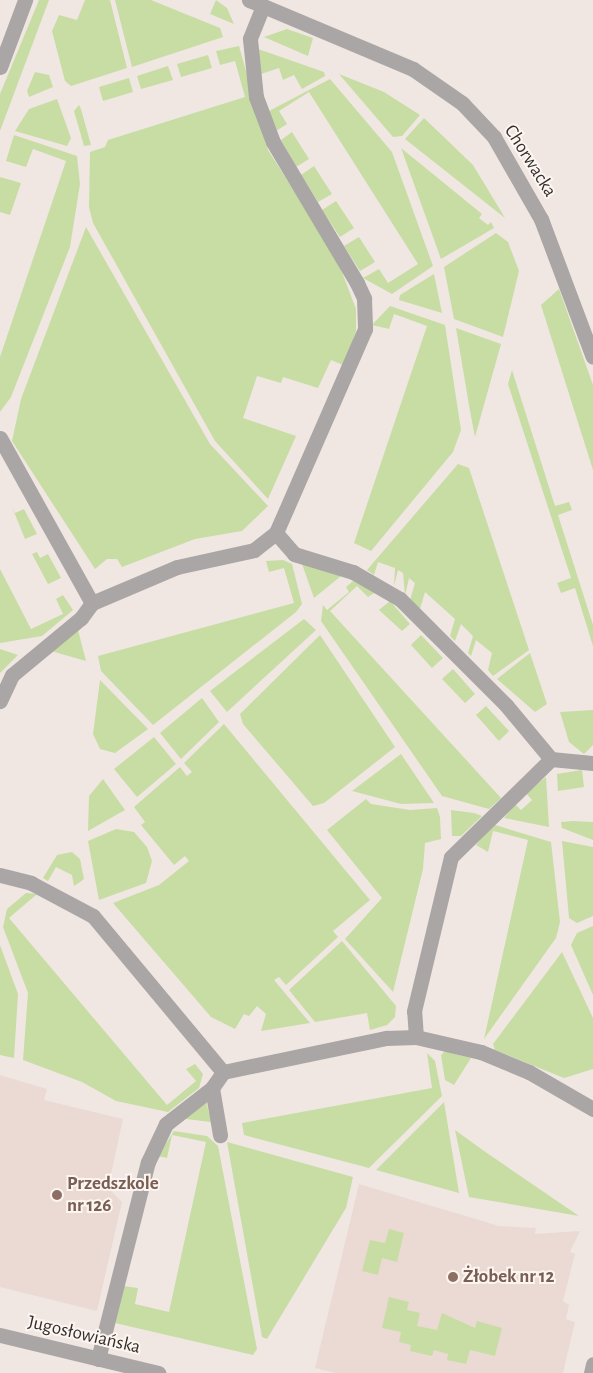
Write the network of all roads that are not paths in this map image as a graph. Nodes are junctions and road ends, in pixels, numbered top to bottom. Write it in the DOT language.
graph roads {
  1 [pos="25,0"];
  2 [pos="248,0"];
  3 [pos="264,6"];
  4 [pos="0,67"];
  5 [pos="593,357"];
  6 [pos="0,438"];
  7 [pos="276,533"];
  8 [pos="92,602"];
  9 [pos="0,700"];
  10 [pos="551,759"];
  11 [pos="593,763"];
  12 [pos="0,875"];
  13 [pos="416,1037"];
  14 [pos="223,1072"];
  15 [pos="212,1088"];
  16 [pos="593,1110"];
  17 [pos="220,1135"];
  18 [pos="0,1335"];
  19 [pos="98,1359"];
  20 [pos="593,1364"];
  21 [pos="158,1373"];
  22 [pos="591,1373"];
  1 -- 4 [label="street"];
  2 -- 3 [label="street, Chorwacka"];
  3 -- 5 [label="street, Chorwacka"];
  3 -- 7 [label="street"];
  6 -- 8 [label="street"];
  7 -- 8 [label="street"];
  7 -- 10 [label="street"];
  8 -- 9 [label="street"];
  10 -- 11 [label="street"];
  10 -- 13 [label="street"];
  12 -- 14 [label="street"];
  13 -- 14 [label="street"];
  13 -- 16 [label="street"];
  14 -- 15 [label="street"];
  15 -- 17 [label="street"];
  15 -- 19 [label="street"];
  18 -- 19 [label="street, Jugosłowiańska"];
  19 -- 21 [label="street, Jugosłowiańska"];
  20 -- 22 [label="street"];
}
